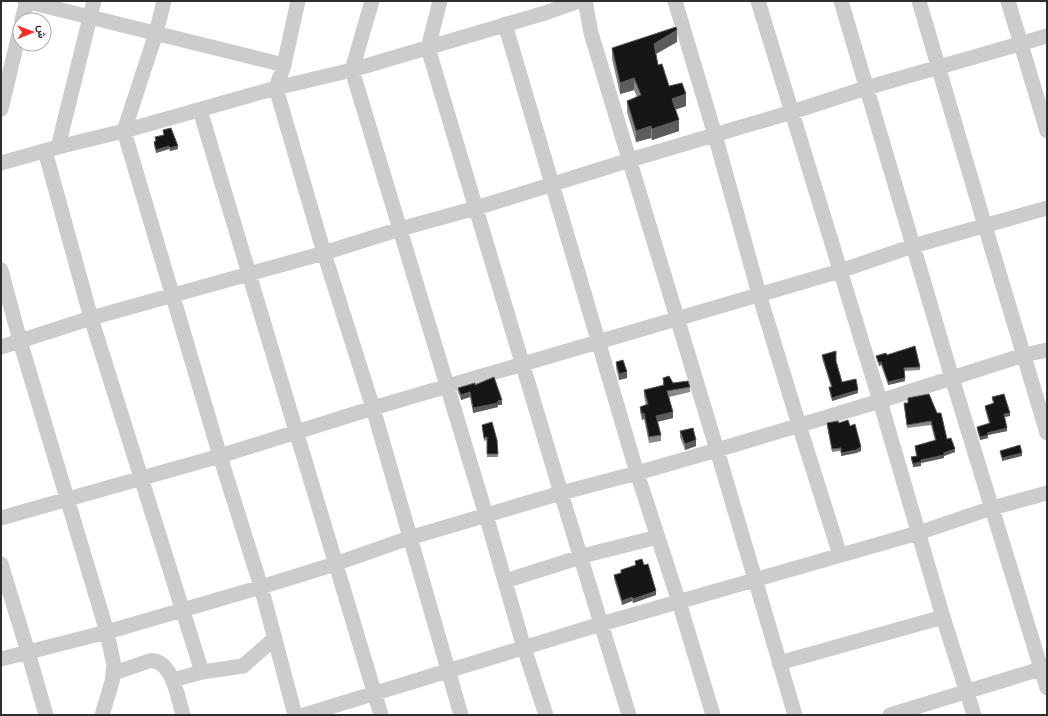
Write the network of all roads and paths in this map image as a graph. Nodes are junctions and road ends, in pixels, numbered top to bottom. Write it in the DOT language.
graph roads {
  1 [pos="26,1"];
  2 [pos="94,1"];
  3 [pos="164,1"];
  4 [pos="298,1"];
  5 [pos="372,1"];
  6 [pos="440,1"];
  7 [pos="579,1"];
  8 [pos="585,1"];
  9 [pos="675,1"];
  10 [pos="758,1"];
  11 [pos="841,1"];
  12 [pos="919,1"];
  13 [pos="1008,1"];
  14 [pos="24,12"];
  15 [pos="90,16"];
  16 [pos="505,24"];
  17 [pos="156,33"];
  18 [pos="1047,36"];
  19 [pos="1020,44"];
  20 [pos="428,48"];
  21 [pos="15,52"];
  22 [pos="284,65"];
  23 [pos="938,67"];
  24 [pos="352,70"];
  25 [pos="276,88"];
  26 [pos="866,88"];
  27 [pos="1,109"];
  28 [pos="200,110"];
  29 [pos="792,112"];
  30 [pos="124,131"];
  31 [pos="1047,131"];
  32 [pos="715,135"];
  33 [pos="52,149"];
  34 [pos="630,160"];
  35 [pos="1,163"];
  36 [pos="553,185"];
  37 [pos="476,208"];
  38 [pos="1047,208"];
  39 [pos="985,226"];
  40 [pos="400,229"];
  41 [pos="914,246"];
  42 [pos="324,253"];
  43 [pos="1,270"];
  44 [pos="840,271"];
  45 [pos="248,274"];
  46 [pos="759,294"];
  47 [pos="173,295"];
  48 [pos="91,318"];
  49 [pos="678,319"];
  50 [pos="20,341"];
  51 [pos="598,342"];
  52 [pos="1,347"];
  53 [pos="1047,350"];
  54 [pos="1024,355"];
  55 [pos="523,365"];
  56 [pos="952,378"];
  57 [pos="447,387"];
  58 [pos="880,401"];
  59 [pos="373,408"];
  60 [pos="799,425"];
  61 [pos="296,433"];
  62 [pos="1047,433"];
  63 [pos="717,450"];
  64 [pos="220,456"];
  65 [pos="637,473"];
  66 [pos="141,479"];
  67 [pos="561,493"];
  68 [pos="1047,493"];
  69 [pos="68,498"];
  70 [pos="992,508"];
  71 [pos="486,515"];
  72 [pos="1,518"];
  73 [pos="918,533"];
  74 [pos="658,537"];
  75 [pos="409,538"];
  76 [pos="840,555"];
  77 [pos="580,557"];
  78 [pos="1,564"];
  79 [pos="335,564"];
  80 [pos="505,581"];
  81 [pos="755,581"];
  82 [pos="260,587"];
  83 [pos="679,602"];
  84 [pos="183,610"];
  85 [pos="943,617"];
  86 [pos="601,624"];
  87 [pos="107,632"];
  88 [pos="275,638"];
  89 [pos="524,648"];
  90 [pos="28,652"];
  91 [pos="1,660"];
  92 [pos="779,663"];
  93 [pos="1044,668"];
  94 [pos="447,671"];
  95 [pos="202,672"];
  96 [pos="114,673"];
  97 [pos="172,680"];
  98 [pos="1047,688"];
  99 [pos="967,692"];
  100 [pos="374,693"];
  101 [pos="46,715"];
  102 [pos="102,715"];
  103 [pos="183,715"];
  104 [pos="295,715"];
  105 [pos="304,715"];
  106 [pos="381,715"];
  107 [pos="461,715"];
  108 [pos="546,715"];
  109 [pos="629,715"];
  110 [pos="713,715"];
  111 [pos="795,715"];
  112 [pos="890,715"];
  113 [pos="974,715"];
  1 -- 14 [label="street"];
  1 -- 15 [label="street"];
  2 -- 15 [label="street"];
  3 -- 17 [label="street"];
  4 -- 22 [label="street"];
  5 -- 24 [label="street"];
  6 -- 20 [label="street"];
  7 -- 16 [label="street"];
  8 -- 34 [label="street"];
  9 -- 32 [label="street"];
  10 -- 29 [label="street"];
  11 -- 26 [label="street"];
  12 -- 23 [label="street"];
  13 -- 19 [label="street"];
  15 -- 17 [label="street"];
  15 -- 33 [label="street"];
  16 -- 20 [label="street"];
  16 -- 36 [label="street"];
  17 -- 22 [label="street"];
  17 -- 30 [label="street"];
  18 -- 19 [label="street"];
  19 -- 23 [label="street"];
  19 -- 31 [label="street"];
  20 -- 24 [label="street"];
  20 -- 37 [label="street"];
  21 -- 27 [label="street"];
  22 -- 25 [label="street"];
  23 -- 26 [label="street"];
  23 -- 39 [label="street"];
  24 -- 25 [label="street"];
  24 -- 40 [label="street"];
  25 -- 28 [label="street"];
  25 -- 42 [label="street"];
  26 -- 29 [label="street"];
  26 -- 41 [label="street"];
  28 -- 30 [label="street"];
  28 -- 45 [label="street"];
  29 -- 32 [label="street"];
  29 -- 44 [label="street"];
  30 -- 33 [label="street"];
  30 -- 47 [label="street"];
  32 -- 34 [label="street"];
  32 -- 46 [label="street"];
  33 -- 35 [label="street"];
  33 -- 48 [label="street"];
  34 -- 36 [label="street"];
  34 -- 49 [label="street"];
  36 -- 37 [label="street"];
  36 -- 51 [label="street"];
  37 -- 40 [label="street"];
  37 -- 55 [label="street"];
  38 -- 39 [label="street"];
  39 -- 41 [label="street"];
  39 -- 54 [label="street"];
  40 -- 42 [label="street"];
  40 -- 57 [label="street"];
  41 -- 44 [label="street"];
  41 -- 56 [label="street"];
  42 -- 45 [label="street"];
  42 -- 59 [label="street"];
  43 -- 50 [label="street"];
  44 -- 46 [label="street"];
  44 -- 58 [label="street"];
  45 -- 47 [label="street"];
  45 -- 61 [label="street"];
  46 -- 49 [label="street"];
  46 -- 60 [label="street"];
  47 -- 48 [label="street"];
  47 -- 64 [label="street"];
  48 -- 50 [label="street"];
  48 -- 66 [label="street"];
  49 -- 51 [label="street"];
  49 -- 63 [label="street"];
  50 -- 52 [label="street"];
  50 -- 69 [label="street"];
  51 -- 55 [label="street"];
  51 -- 65 [label="street"];
  53 -- 54 [label="street"];
  54 -- 56 [label="street"];
  54 -- 62 [label="street"];
  55 -- 57 [label="street"];
  55 -- 67 [label="street"];
  56 -- 58 [label="street"];
  56 -- 70 [label="street"];
  57 -- 59 [label="street"];
  57 -- 71 [label="street"];
  58 -- 60 [label="street"];
  58 -- 73 [label="street"];
  59 -- 61 [label="street"];
  59 -- 75 [label="street"];
  60 -- 63 [label="street"];
  60 -- 76 [label="street"];
  61 -- 64 [label="street"];
  61 -- 79 [label="street"];
  63 -- 65 [label="street"];
  63 -- 81 [label="street"];
  64 -- 66 [label="street"];
  64 -- 82 [label="street"];
  65 -- 67 [label="street"];
  65 -- 74 [label="street"];
  66 -- 69 [label="street"];
  66 -- 84 [label="street"];
  67 -- 71 [label="street"];
  67 -- 77 [label="street"];
  68 -- 70 [label="street"];
  69 -- 72 [label="street"];
  69 -- 87 [label="street"];
  70 -- 73 [label="street"];
  70 -- 93 [label="street"];
  71 -- 75 [label="street"];
  71 -- 80 [label="street"];
  73 -- 76 [label="street"];
  73 -- 85 [label="street"];
  74 -- 77 [label="street"];
  74 -- 83 [label="street"];
  75 -- 79 [label="street"];
  75 -- 94 [label="street"];
  76 -- 81 [label="street"];
  77 -- 80 [label="street"];
  77 -- 86 [label="street"];
  78 -- 90 [label="street"];
  79 -- 82 [label="street"];
  79 -- 100 [label="street"];
  80 -- 89 [label="street"];
  81 -- 83 [label="street"];
  81 -- 92 [label="street"];
  82 -- 84 [label="street"];
  82 -- 88 [label="street"];
  83 -- 86 [label="street"];
  83 -- 110 [label="street"];
  84 -- 87 [label="street"];
  84 -- 95 [label="street"];
  85 -- 92 [label="street"];
  85 -- 99 [label="street"];
  86 -- 89 [label="street"];
  86 -- 109 [label="street"];
  87 -- 90 [label="street"];
  87 -- 96 [label="street"];
  88 -- 95 [label="street"];
  88 -- 104 [label="street"];
  89 -- 94 [label="street"];
  89 -- 108 [label="street"];
  90 -- 91 [label="street"];
  90 -- 101 [label="street"];
  92 -- 111 [label="street"];
  93 -- 98 [label="street"];
  93 -- 99 [label="street"];
  94 -- 100 [label="street"];
  94 -- 107 [label="street"];
  95 -- 97 [label="street"];
  96 -- 97 [label="street"];
  96 -- 102 [label="street"];
  97 -- 103 [label="street"];
  99 -- 112 [label="street"];
  99 -- 113 [label="street"];
  100 -- 105 [label="street"];
  100 -- 106 [label="street"];
}
